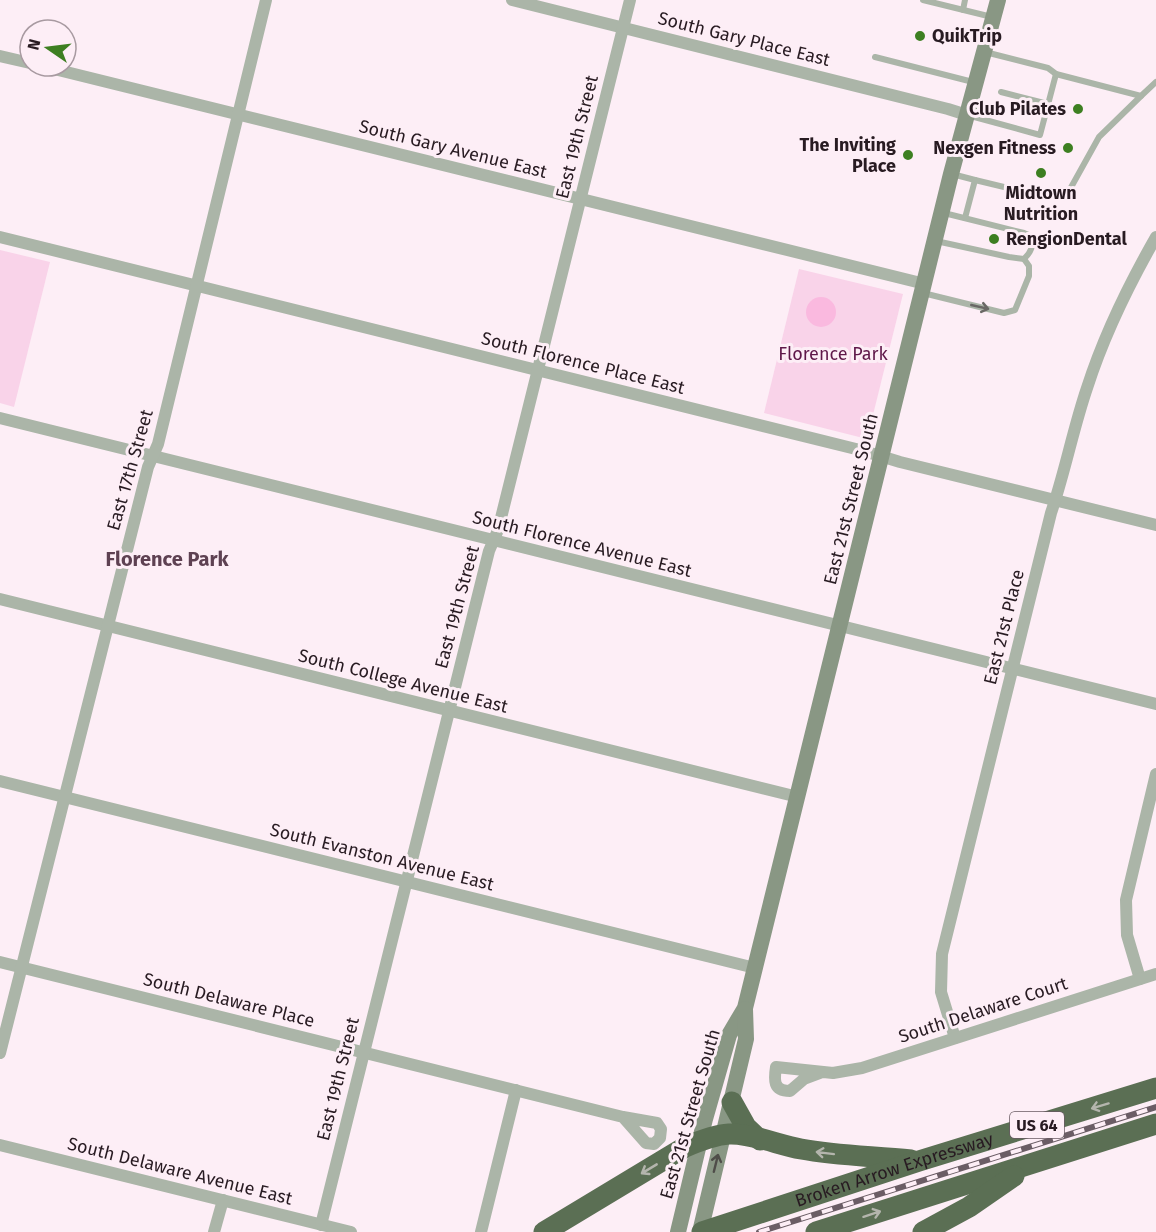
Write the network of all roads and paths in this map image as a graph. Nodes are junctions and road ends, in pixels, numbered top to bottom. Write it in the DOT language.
graph roads {
  1 [pos="266,0"];
  2 [pos="512,0"];
  3 [pos="630,0"];
  4 [pos="923,0"];
  5 [pos="965,0"];
  6 [pos="998,0"];
  7 [pos="941,2"];
  8 [pos="963,10"];
  9 [pos="993,17"];
  10 [pos="624,28"];
  11 [pos="985,52"];
  12 [pos="0,56"];
  13 [pos="875,57"];
  14 [pos="18,60"];
  15 [pos="1056,74"];
  16 [pos="78,75"];
  17 [pos="977,82"];
  18 [pos="1156,82"];
  19 [pos="1001,92"];
  20 [pos="1141,96"];
  21 [pos="1048,104"];
  22 [pos="238,114"];
  23 [pos="967,115"];
  24 [pos="951,174"];
  25 [pos="975,180"];
  26 [pos="580,198"];
  27 [pos="942,213"];
  28 [pos="965,218"];
  29 [pos="0,237"];
  30 [pos="1156,237"];
  31 [pos="936,241"];
  32 [pos="1024,259"];
  33 [pos="195,285"];
  34 [pos="924,289"];
  35 [pos="537,370"];
  36 [pos="0,418"];
  37 [pos="153,456"];
  38 [pos="882,456"];
  39 [pos="1055,500"];
  40 [pos="1156,525"];
  41 [pos="494,540"];
  42 [pos="0,599"];
  43 [pos="108,626"];
  44 [pos="840,627"];
  45 [pos="1012,669"];
  46 [pos="1156,704"];
  47 [pos="449,711"];
  48 [pos="1156,774"];
  49 [pos="0,781"];
  50 [pos="64,797"];
  51 [pos="798,797"];
  52 [pos="406,881"];
  53 [pos="0,962"];
  54 [pos="21,967"];
  55 [pos="755,968"];
  56 [pos="1156,974"];
  57 [pos="1140,979"];
  58 [pos="745,1008"];
  59 [pos="955,1038"];
  60 [pos="364,1052"];
  61 [pos="0,1053"];
  62 [pos="820,1073"];
  63 [pos="1156,1088"];
  64 [pos="516,1090"];
  65 [pos="732,1102"];
  66 [pos="623,1117"];
  67 [pos="1156,1124"];
  68 [pos="723,1135"];
  69 [pos="700,1140"];
  70 [pos="760,1140"];
  71 [pos="0,1145"];
  72 [pos="919,1161"];
  73 [pos="1033,1163"];
  74 [pos="223,1200"];
  75 [pos="321,1225"];
  76 [pos="214,1232"];
  77 [pos="351,1232"];
  78 [pos="481,1232"];
  79 [pos="544,1232"];
  80 [pos="678,1232"];
  81 [pos="701,1232"];
  82 [pos="816,1232"];
  83 [pos="923,1232"];
  1 -- 22 [label="street, East 17th Street"];
  2 -- 10 [label="street, South Gary Place East"];
  3 -- 10 [label="street, East 19th Street"];
  4 -- 7 [label="lane"];
  5 -- 8 [label="lane"];
  6 -- 9 [label="main road, East 21st Street South"];
  7 -- 8 [label="lane"];
  8 -- 9 [label="lane"];
  9 -- 11 [label="main road, East 21st Street South"];
  10 -- 23 [label="street, South Gary Place East"];
  10 -- 26 [label="street, East 19th Street"];
  11 -- 15 [label="lane"];
  11 -- 17 [label="main road, East 21st Street South"];
  12 -- 14 [label="street"];
  13 -- 17 [label="lane"];
  15 -- 20 [label="lane"];
  15 -- 21 [label="lane"];
  16 -- 22 [label="street, South Gary Avenue East"];
  17 -- 23 [label="main road, East 21st Street South"];
  18 -- 20 [label="lane"];
  19 -- 21 [label="lane"];
  20 -- 25 [label="lane"];
  21 -- 23 [label="lane"];
  22 -- 26 [label="street, South Gary Avenue East"];
  22 -- 33 [label="street, East 17th Street"];
  23 -- 24 [label="main road, East 21st Street South"];
  24 -- 25 [label="lane"];
  24 -- 27 [label="main road, East 21st Street South"];
  25 -- 28 [label="lane"];
  26 -- 34 [label="street, South Gary Avenue East"];
  26 -- 35 [label="street, East 19th Street"];
  27 -- 28 [label="lane"];
  27 -- 31 [label="main road, East 21st Street South"];
  28 -- 32 [label="lane"];
  29 -- 33 [label="street, South Florence Place East"];
  30 -- 39 [label="street, East 21st Place"];
  31 -- 32 [label="lane"];
  31 -- 34 [label="main road, East 21st Street South"];
  34 -- 32 [label="lane, one-way"];
  33 -- 35 [label="street, South Florence Place East"];
  33 -- 37 [label="street, East 17th Street"];
  34 -- 38 [label="main road, East 21st Street South"];
  35 -- 38 [label="street, South Florence Place East"];
  35 -- 41 [label="street, East 19th Street"];
  36 -- 37 [label="street, South Florence Avenue East"];
  37 -- 41 [label="street, South Florence Avenue East"];
  37 -- 43 [label="street, East 17th Street"];
  38 -- 39 [label="street, South Florence Place East"];
  38 -- 44 [label="main road, East 21st Street South"];
  39 -- 40 [label="street, South Florence Place East"];
  39 -- 45 [label="street, East 21st Place"];
  41 -- 44 [label="street, South Florence Avenue East"];
  41 -- 47 [label="street, East 19th Street"];
  42 -- 43 [label="street, South College Avenue East"];
  43 -- 47 [label="street, South College Avenue East"];
  43 -- 50 [label="street, East 17th Street"];
  44 -- 45 [label="street, South Florence Avenue East"];
  44 -- 51 [label="main road, East 21st Street South"];
  45 -- 46 [label="street, South Florence Avenue East"];
  45 -- 59 [label="street, East 21st Place"];
  47 -- 51 [label="street, South College Avenue East"];
  47 -- 52 [label="street, East 19th Street"];
  48 -- 57 [label="street"];
  49 -- 50 [label="street, South Evanston Avenue East"];
  50 -- 52 [label="street, South Evanston Avenue East"];
  50 -- 54 [label="street, East 17th Street"];
  51 -- 55 [label="main road, East 21st Street South"];
  52 -- 55 [label="street, South Evanston Avenue East"];
  52 -- 60 [label="street, East 19th Street"];
  53 -- 54 [label="street, South Delaware Place"];
  54 -- 60 [label="street, South Delaware Place"];
  54 -- 61 [label="street, East 17th Street"];
  55 -- 58 [label="main road, East 21st Street South"];
  56 -- 57 [label="street, South Delaware Court"];
  57 -- 59 [label="street, South Delaware Court"];
  58 -- 65 [label="main road, East 21st Street South"];
  58 -- 69 [label="main road, East 21st Street South"];
  59 -- 62 [label="street, South Delaware Court"];
  60 -- 64 [label="street, South Delaware Place"];
  60 -- 75 [label="street, East 19th Street"];
  63 -- 72 [label="highway, Broken Arrow Expressway / US 64, one-way"];
  64 -- 66 [label="street, South Delaware Place"];
  64 -- 78 [label="street"];
  65 -- 68 [label="main road, East 21st Street South"];
  65 -- 70 [label="highway"];
  67 -- 73 [label="highway, Broken Arrow Expressway / US 64"];
  68 -- 69 [label="highway"];
  68 -- 70 [label="highway"];
  81 -- 68 [label="main road, East 21st Street South, one-way"];
  69 -- 79 [label="highway, one-way"];
  69 -- 80 [label="main road, East 21st Street South"];
  72 -- 70 [label="highway, one-way"];
  71 -- 74 [label="street, South Delaware Avenue East"];
  72 -- 81 [label="highway, Broken Arrow Expressway / US 64"];
  82 -- 73 [label="highway, Broken Arrow Expressway / US 64, one-way"];
  73 -- 83 [label="highway"];
  74 -- 75 [label="street, South Delaware Avenue East"];
  74 -- 76 [label="street"];
  75 -- 77 [label="street, South Delaware Avenue East"];
}
